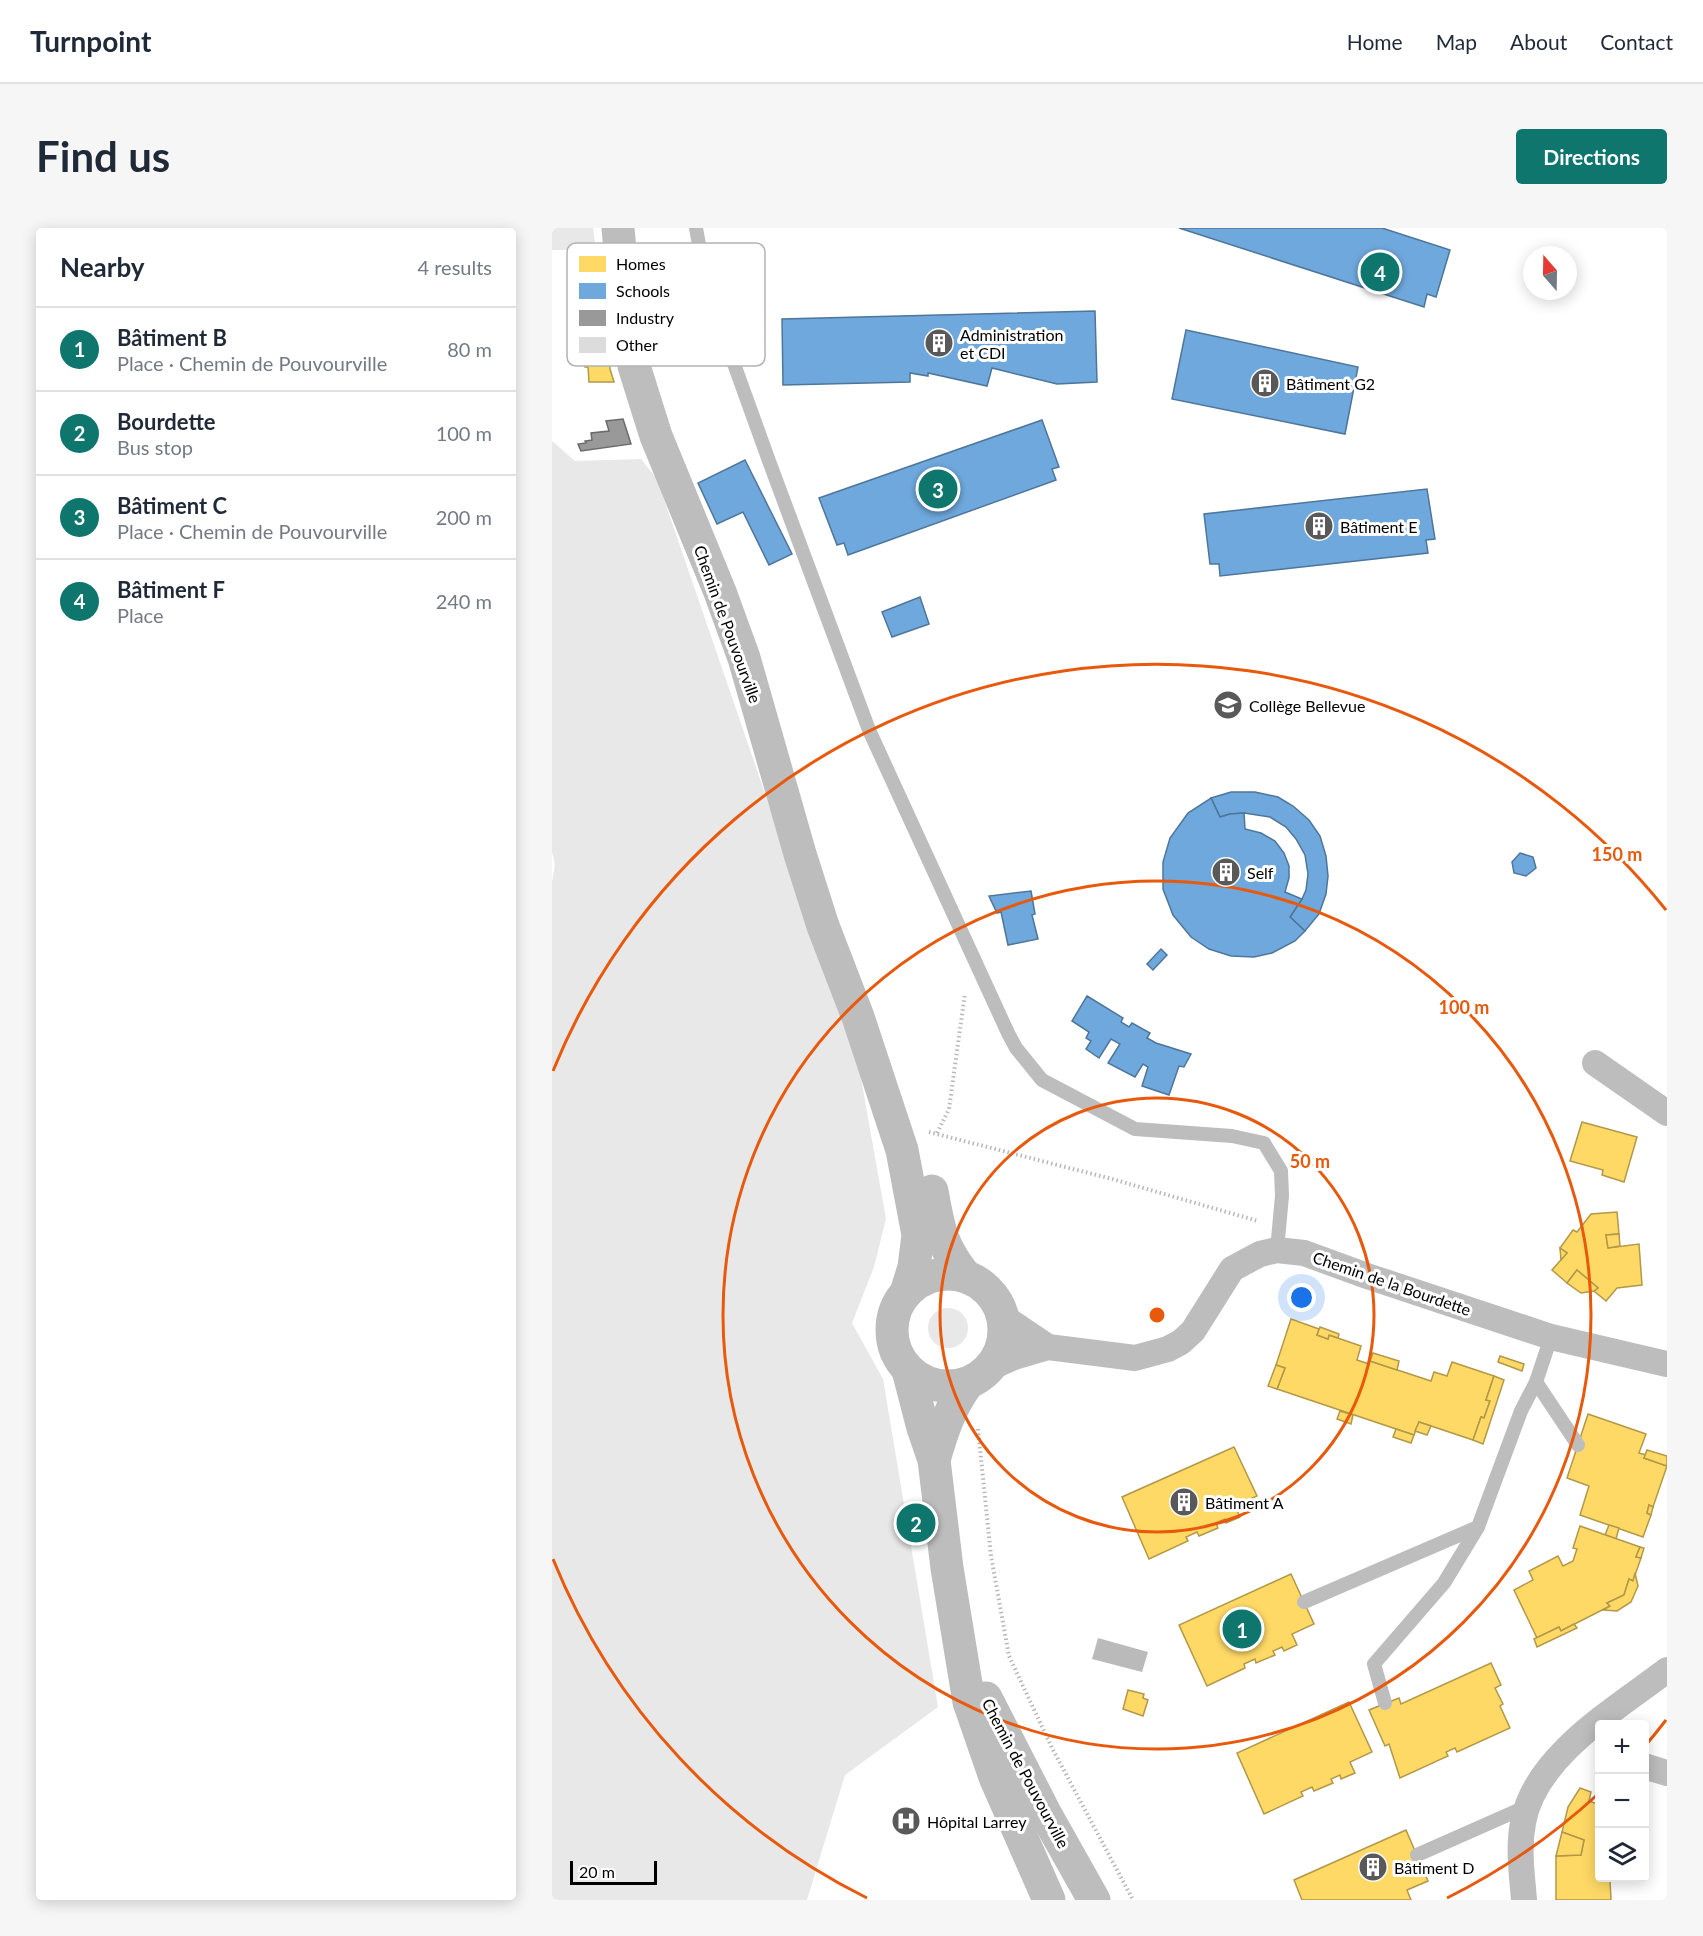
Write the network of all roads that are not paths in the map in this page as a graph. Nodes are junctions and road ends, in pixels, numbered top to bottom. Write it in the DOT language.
graph roads {
  1 [pos="618,228"];
  2 [pos="696,228"];
  3 [pos="619,243"];
  4 [pos="699,243"];
  5 [pos="635,366"];
  6 [pos="735,366"];
  7 [pos="858,1017"];
  8 [pos="1595,1063"];
  9 [pos="1667,1113"];
  10 [pos="1276,1250"];
  11 [pos="966,1277"];
  12 [pos="906,1293"];
  13 [pos="1002,1316"];
  14 [pos="1551,1337"];
  15 [pos="1048,1347"];
  16 [pos="1667,1364"];
  17 [pos="908,1370"];
  18 [pos="979,1376"];
  19 [pos="1536,1382"];
  20 [pos="1578,1445"];
  21 [pos="934,1460"];
  22 [pos="1478,1527"];
  23 [pos="1304,1602"];
  24 [pos="960,1645"];
  25 [pos="1667,1670"];
  26 [pos="1385,1704"];
  27 [pos="1603,1720"];
  28 [pos="1595,1727"];
  29 [pos="1649,1768"];
  30 [pos="1667,1773"];
  31 [pos="1528,1805"];
  32 [pos="1417,1854"];
  33 [pos="1049,1900"];
  34 [pos="1094,1900"];
  35 [pos="1524,1900"];
  1 -- 3 [label="street, Chemin de Pouvourville"];
  2 -- 4 [label="lane"];
  5 -- 7 [label="street, Chemin de Pouvourville"];
  6 -- 10 [label="lane"];
  7 -- 11 [label="street, Chemin de Pouvourville"];
  7 -- 12 [label="street, Chemin de Pouvourville"];
  8 -- 9 [label="street"];
  10 -- 14 [label="street, Chemin de la Bourdette"];
  10 -- 15 [label="street, Chemin de la Bourdette"];
  11 -- 12 [label="street"];
  11 -- 13 [label="street, Chemin de Pouvourville"];
  12 -- 17 [label="street, Chemin de Pouvourville"];
  13 -- 15 [label="street, Chemin de la Bourdette"];
  13 -- 18 [label="street, Chemin de Pouvourville"];
  14 -- 16 [label="street, Chemin de la Bourdette"];
  14 -- 19 [label="lane"];
  15 -- 18 [label="street, Chemin de la Bourdette"];
  17 -- 18 [label="street"];
  17 -- 21 [label="street, Chemin de Pouvourville"];
  18 -- 21 [label="street, Chemin de Pouvourville"];
  19 -- 20 [label="lane"];
  19 -- 22 [label="lane"];
  21 -- 24 [label="street, Chemin de Pouvourville"];
  22 -- 23 [label="lane"];
  22 -- 26 [label="lane"];
  24 -- 33 [label="street, Chemin de Pouvourville"];
  24 -- 34 [label="street, Chemin de Pouvourville"];
  25 -- 27 [label="street"];
  28 -- 31 [label="street"];
  29 -- 30 [label="street"];
  31 -- 32 [label="lane"];
  31 -- 35 [label="street"];
}
